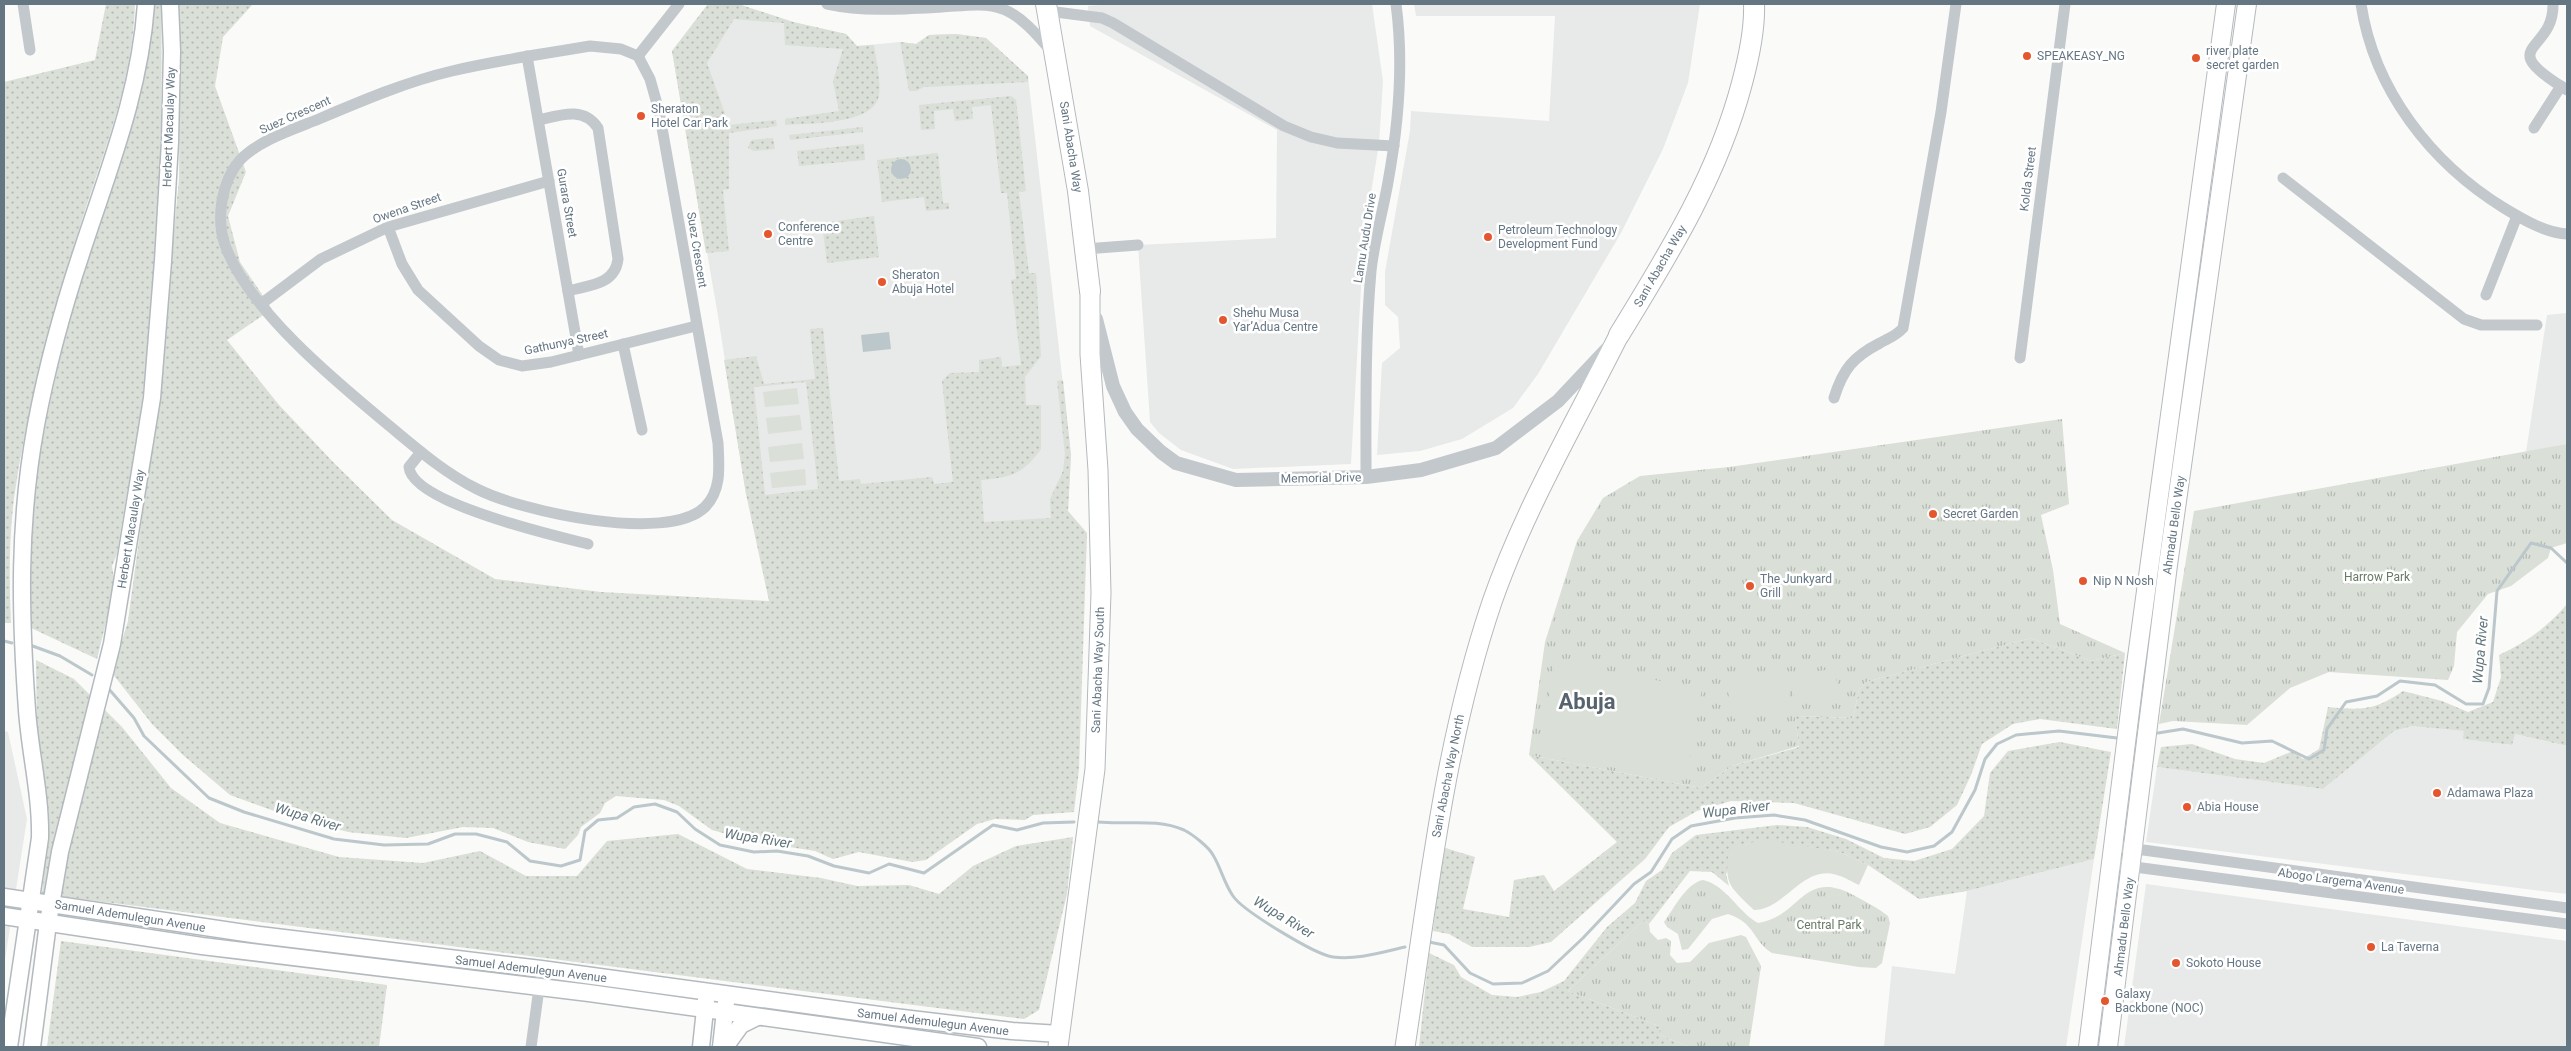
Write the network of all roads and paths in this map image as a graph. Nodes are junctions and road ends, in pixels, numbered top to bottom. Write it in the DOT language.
graph roads {
  1 [pos="23,4"];
  2 [pos="146,4"];
  3 [pos="170,4"];
  4 [pos="679,4"];
  5 [pos="826,4"];
  6 [pos="1396,4"];
  7 [pos="1754,4"];
  8 [pos="1956,4"];
  9 [pos="2065,4"];
  10 [pos="2226,4"];
  11 [pos="2247,4"];
  12 [pos="2361,4"];
  13 [pos="2553,4"];
  14 [pos="1047,7"];
  15 [pos="30,50"];
  16 [pos="527,56"];
  17 [pos="638,56"];
  18 [pos="1057,58"];
  19 [pos="2564,88"];
  20 [pos="539,120"];
  21 [pos="2534,128"];
  22 [pos="1394,146"];
  23 [pos="2283,178"];
  24 [pos="549,181"];
  25 [pos="2518,216"];
  26 [pos="388,226"];
  27 [pos="2567,234"];
  28 [pos="1138,245"];
  29 [pos="1085,249"];
  30 [pos="568,291"];
  31 [pos="1090,291"];
  32 [pos="2486,295"];
  33 [pos="261,304"];
  34 [pos="2537,325"];
  35 [pos="696,326"];
  36 [pos="1618,335"];
  37 [pos="623,344"];
  38 [pos="580,355"];
  39 [pos="2020,358"];
  40 [pos="1834,398"];
  41 [pos="642,430"];
  42 [pos="421,452"];
  43 [pos="1366,477"];
  44 [pos="1529,514"];
  45 [pos="588,544"];
  46 [pos="2114,846"];
  47 [pos="2134,848"];
  48 [pos="2112,864"];
  49 [pos="2132,866"];
  50 [pos="4,897"];
  51 [pos="32,901"];
  52 [pos="51,904"];
  53 [pos="2567,908"];
  54 [pos="4,916"];
  55 [pos="28,920"];
  56 [pos="48,923"];
  57 [pos="2567,924"];
  58 [pos="541,969"];
  59 [pos="539,987"];
  60 [pos="707,992"];
  61 [pos="727,995"];
  62 [pos="674,1004"];
  63 [pos="705,1010"];
  64 [pos="725,1012"];
  65 [pos="757,1017"];
  66 [pos="1059,1041"];
  67 [pos="9,1047"];
  68 [pos="32,1047"];
  69 [pos="530,1047"];
  70 [pos="701,1047"];
  71 [pos="721,1047"];
  72 [pos="725,1047"];
  73 [pos="978,1047"];
  74 [pos="1405,1047"];
  75 [pos="2088,1047"];
  76 [pos="2108,1047"];
  1 -- 15 [label="street"];
  2 -- 51 [label="main road"];
  3 -- 52 [label="main road, Herbert Macaulay Way"];
  4 -- 17 [label="street"];
  5 -- 18 [label="street"];
  6 -- 22 [label="street, Lamu Audu Drive"];
  7 -- 36 [label="highway, Sani Abacha Way"];
  8 -- 40 [label="street"];
  9 -- 39 [label="street, Kolda Street"];
  10 -- 46 [label="main road, Ahmadu Bello Way"];
  11 -- 47 [label="main road, Ahmadu Bello Way"];
  12 -- 25 [label="street"];
  13 -- 19 [label="street"];
  14 -- 18 [label="highway, Sani Abacha Way"];
  14 -- 22 [label="street"];
  16 -- 17 [label="street, Suez Crescent"];
  16 -- 20 [label="street, Gurara Street"];
  16 -- 33 [label="street, Suez Crescent"];
  17 -- 35 [label="street, Suez Crescent"];
  18 -- 29 [label="highway, Sani Abacha Way"];
  19 -- 21 [label="street"];
  20 -- 24 [label="street, Gurara Street"];
  20 -- 30 [label="street"];
  22 -- 43 [label="street, Lamu Audu Drive"];
  23 -- 34 [label="street"];
  24 -- 26 [label="street, Owena Street"];
  24 -- 30 [label="street, Gurara Street"];
  25 -- 27 [label="street"];
  25 -- 32 [label="street"];
  26 -- 33 [label="street, Owena Street"];
  26 -- 38 [label="street, Gathunya Street"];
  28 -- 29 [label="street"];
  29 -- 31 [label="highway, Sani Abacha Way"];
  30 -- 38 [label="street, Gurara Street"];
  31 -- 43 [label="street, Memorial Drive"];
  31 -- 66 [label="highway, Sani Abacha Way South"];
  33 -- 42 [label="street, Suez Crescent"];
  35 -- 37 [label="street, Gathunya Street"];
  35 -- 42 [label="street, Suez Crescent"];
  36 -- 43 [label="street, Memorial Drive"];
  36 -- 44 [label="highway, Sani Abacha Way"];
  37 -- 38 [label="street, Gathunya Street"];
  37 -- 41 [label="street"];
  42 -- 45 [label="street"];
  44 -- 74 [label="highway, Sani Abacha Way North"];
  46 -- 47 [label="street, Abogo Largema Avenue"];
  46 -- 48 [label="main road, Ahmadu Bello Way"];
  47 -- 49 [label="main road, Ahmadu Bello Way"];
  47 -- 53 [label="street, Abogo Largema Avenue"];
  48 -- 49 [label="street, Abogo Largema Avenue"];
  48 -- 75 [label="main road, Ahmadu Bello Way"];
  49 -- 57 [label="street, Abogo Largema Avenue"];
  49 -- 76 [label="main road, Ahmadu Bello Way"];
  50 -- 51 [label="main road, Samuel Ademulegun Avenue"];
  51 -- 52 [label="main road, Samuel Ademulegun Avenue"];
  51 -- 55 [label="main road"];
  52 -- 56 [label="main road, Herbert Macaulay Way"];
  52 -- 58 [label="main road, Samuel Ademulegun Avenue"];
  54 -- 55 [label="main road, Samuel Ademulegun Avenue"];
  55 -- 56 [label="main road, Samuel Ademulegun Avenue"];
  55 -- 67 [label="main road"];
  56 -- 59 [label="main road, Samuel Ademulegun Avenue"];
  56 -- 68 [label="main road, Herbert Macaulay Way"];
  58 -- 59 [label="street"];
  58 -- 60 [label="main road, Samuel Ademulegun Avenue"];
  59 -- 62 [label="main road, Samuel Ademulegun Avenue"];
  59 -- 69 [label="street"];
  60 -- 61 [label="main road, Samuel Ademulegun Avenue"];
  60 -- 63 [label="main road"];
  61 -- 64 [label="main road"];
  61 -- 66 [label="main road, Samuel Ademulegun Avenue"];
  62 -- 63 [label="main road, Samuel Ademulegun Avenue"];
  62 -- 70 [label="main road"];
  63 -- 64 [label="main road, Samuel Ademulegun Avenue"];
  63 -- 70 [label="main road"];
  64 -- 65 [label="main road, Samuel Ademulegun Avenue"];
  64 -- 71 [label="main road"];
  65 -- 72 [label="main road"];
  65 -- 73 [label="main road, Samuel Ademulegun Avenue"];
}
